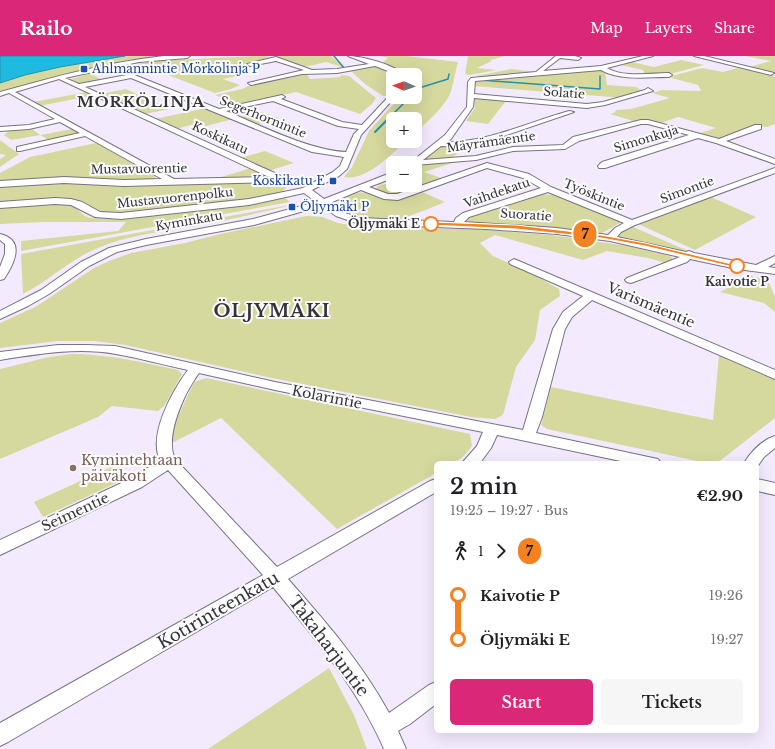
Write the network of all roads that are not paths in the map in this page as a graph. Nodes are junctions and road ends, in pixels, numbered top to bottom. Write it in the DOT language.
graph roads {
  1 [pos="187,56"];
  2 [pos="351,56"];
  3 [pos="632,56"];
  4 [pos="697,56"];
  5 [pos="646,57"];
  6 [pos="578,58"];
  7 [pos="721,62"];
  8 [pos="250,64"];
  9 [pos="376,64"];
  10 [pos="707,66"];
  11 [pos="387,68"];
  12 [pos="601,68"];
  13 [pos="520,69"];
  14 [pos="309,71"];
  15 [pos="540,72"];
  16 [pos="771,73"];
  17 [pos="669,75"];
  18 [pos="59,77"];
  19 [pos="251,84"];
  20 [pos="80,86"];
  21 [pos="648,90"];
  22 [pos="9,91"];
  23 [pos="0,94"];
  24 [pos="288,96"];
  25 [pos="471,96"];
  26 [pos="274,99"];
  27 [pos="386,102"];
  28 [pos="218,111"];
  29 [pos="571,112"];
  30 [pos="62,120"];
  31 [pos="363,127"];
  32 [pos="758,127"];
  33 [pos="0,129"];
  34 [pos="86,134"];
  35 [pos="699,135"];
  36 [pos="719,141"];
  37 [pos="440,144"];
  38 [pos="20,149"];
  39 [pos="349,155"];
  40 [pos="422,157"];
  41 [pos="422,162"];
  42 [pos="775,162"];
  43 [pos="602,166"];
  44 [pos="775,170"];
  45 [pos="386,178"];
  46 [pos="282,180"];
  47 [pos="171,181"];
  48 [pos="0,184"];
  49 [pos="294,186"];
  50 [pos="364,188"];
  51 [pos="548,189"];
  52 [pos="306,190"];
  53 [pos="323,203"];
  54 [pos="0,205"];
  55 [pos="632,223"];
  56 [pos="459,224"];
  57 [pos="0,237"];
  58 [pos="610,238"];
  59 [pos="689,254"];
  60 [pos="775,259"];
  61 [pos="514,262"];
  62 [pos="762,270"];
  63 [pos="775,271"];
  64 [pos="0,277"];
  65 [pos="631,280"];
  66 [pos="590,296"];
  67 [pos="0,315"];
  68 [pos="0,356"];
  69 [pos="196,368"];
  70 [pos="775,375"];
  71 [pos="491,429"];
  72 [pos="528,436"];
  73 [pos="775,441"];
  74 [pos="472,461"];
  75 [pos="644,461"];
  76 [pos="753,461"];
  77 [pos="169,462"];
  78 [pos="759,485"];
  79 [pos="434,486"];
  80 [pos="775,489"];
  81 [pos="0,548"];
  82 [pos="275,577"];
  83 [pos="434,693"];
  84 [pos="384,727"];
  85 [pos="0,735"];
  86 [pos="395,749"];
  1 -- 18 [label="street"];
  2 -- 9 [label="street"];
  3 -- 5 [label="street"];
  4 -- 7 [label="street"];
  5 -- 12 [label="street"];
  6 -- 15 [label="street"];
  7 -- 10 [label="street"];
  7 -- 16 [label="street"];
  8 -- 14 [label="street"];
  9 -- 11 [label="street"];
  9 -- 14 [label="street"];
  12 -- 15 [label="street"];
  12 -- 17 [label="street"];
  13 -- 15 [label="street"];
  14 -- 19 [label="street"];
  15 -- 25 [label="street"];
  18 -- 20 [label="street, Koskikatu"];
  18 -- 22 [label="street"];
  20 -- 28 [label="street, Segerhornintie"];
  20 -- 46 [label="street, Koskikatu"];
  21 -- 25 [label="street, Solatie"];
  22 -- 23 [label="street"];
  22 -- 30 [label="street"];
  24 -- 26 [label="street"];
  25 -- 37 [label="street"];
  26 -- 28 [label="street"];
  26 -- 31 [label="street"];
  27 -- 31 [label="street, Mustavuorenpolku"];
  28 -- 39 [label="street, Segerhornintie"];
  29 -- 37 [label="street"];
  30 -- 33 [label="street"];
  30 -- 34 [label="street"];
  31 -- 39 [label="street, Mustavuorenpolku"];
  32 -- 36 [label="street"];
  34 -- 38 [label="street"];
  34 -- 47 [label="street"];
  35 -- 36 [label="street, Mäyrämäentie"];
  35 -- 41 [label="street, Mäyrämäentie"];
  35 -- 43 [label="street, Simonkuja"];
  36 -- 42 [label="street, Mäyrämäentie"];
  37 -- 40 [label="street"];
  39 -- 52 [label="street, Mustavuorenpolku"];
  44 -- 55 [label="street, Simontie"];
  45 -- 50 [label="street, Kyminkatu"];
  46 -- 47 [label="street, Mustavuorentie"];
  47 -- 48 [label="street, Mustavuorentie"];
  49 -- 52 [label="street"];
  50 -- 51 [label="street, Työskintie"];
  50 -- 53 [label="street, Kyminkatu"];
  51 -- 55 [label="street, Työskintie"];
  51 -- 56 [label="street, Vaihdekatu"];
  52 -- 53 [label="street, Suoratie"];
  52 -- 54 [label="street, Mustavuorenpolku"];
  53 -- 56 [label="street, Suoratie"];
  53 -- 67 [label="street, Kyminkatu"];
  55 -- 58 [label="street, Simontie"];
  56 -- 58 [label="street, Suoratie"];
  57 -- 64 [label="street"];
  58 -- 59 [label="street, Suoratie"];
  59 -- 62 [label="street, Suoratie"];
  59 -- 65 [label="street"];
  60 -- 62 [label="street"];
  61 -- 66 [label="street, Varismäentie"];
  62 -- 63 [label="street, Suoratie"];
  66 -- 70 [label="street, Varismäentie"];
  66 -- 72 [label="street"];
  68 -- 69 [label="street, Kolarintie"];
  69 -- 71 [label="street, Kolarintie"];
  69 -- 77 [label="street"];
  71 -- 72 [label="street, Kolarintie"];
  71 -- 74 [label="street"];
  72 -- 75 [label="street, Kolarintie"];
  73 -- 76 [label="street"];
  77 -- 81 [label="street, Seimentie"];
  77 -- 82 [label="street, Takaharjuntie"];
  78 -- 80 [label="street"];
  79 -- 82 [label="street, Kotirinteenkatu"];
  82 -- 84 [label="street, Takaharjuntie"];
  82 -- 85 [label="street, Kotirinteenkatu"];
  83 -- 84 [label="street"];
  84 -- 86 [label="street, Takaharjuntie"];
}
